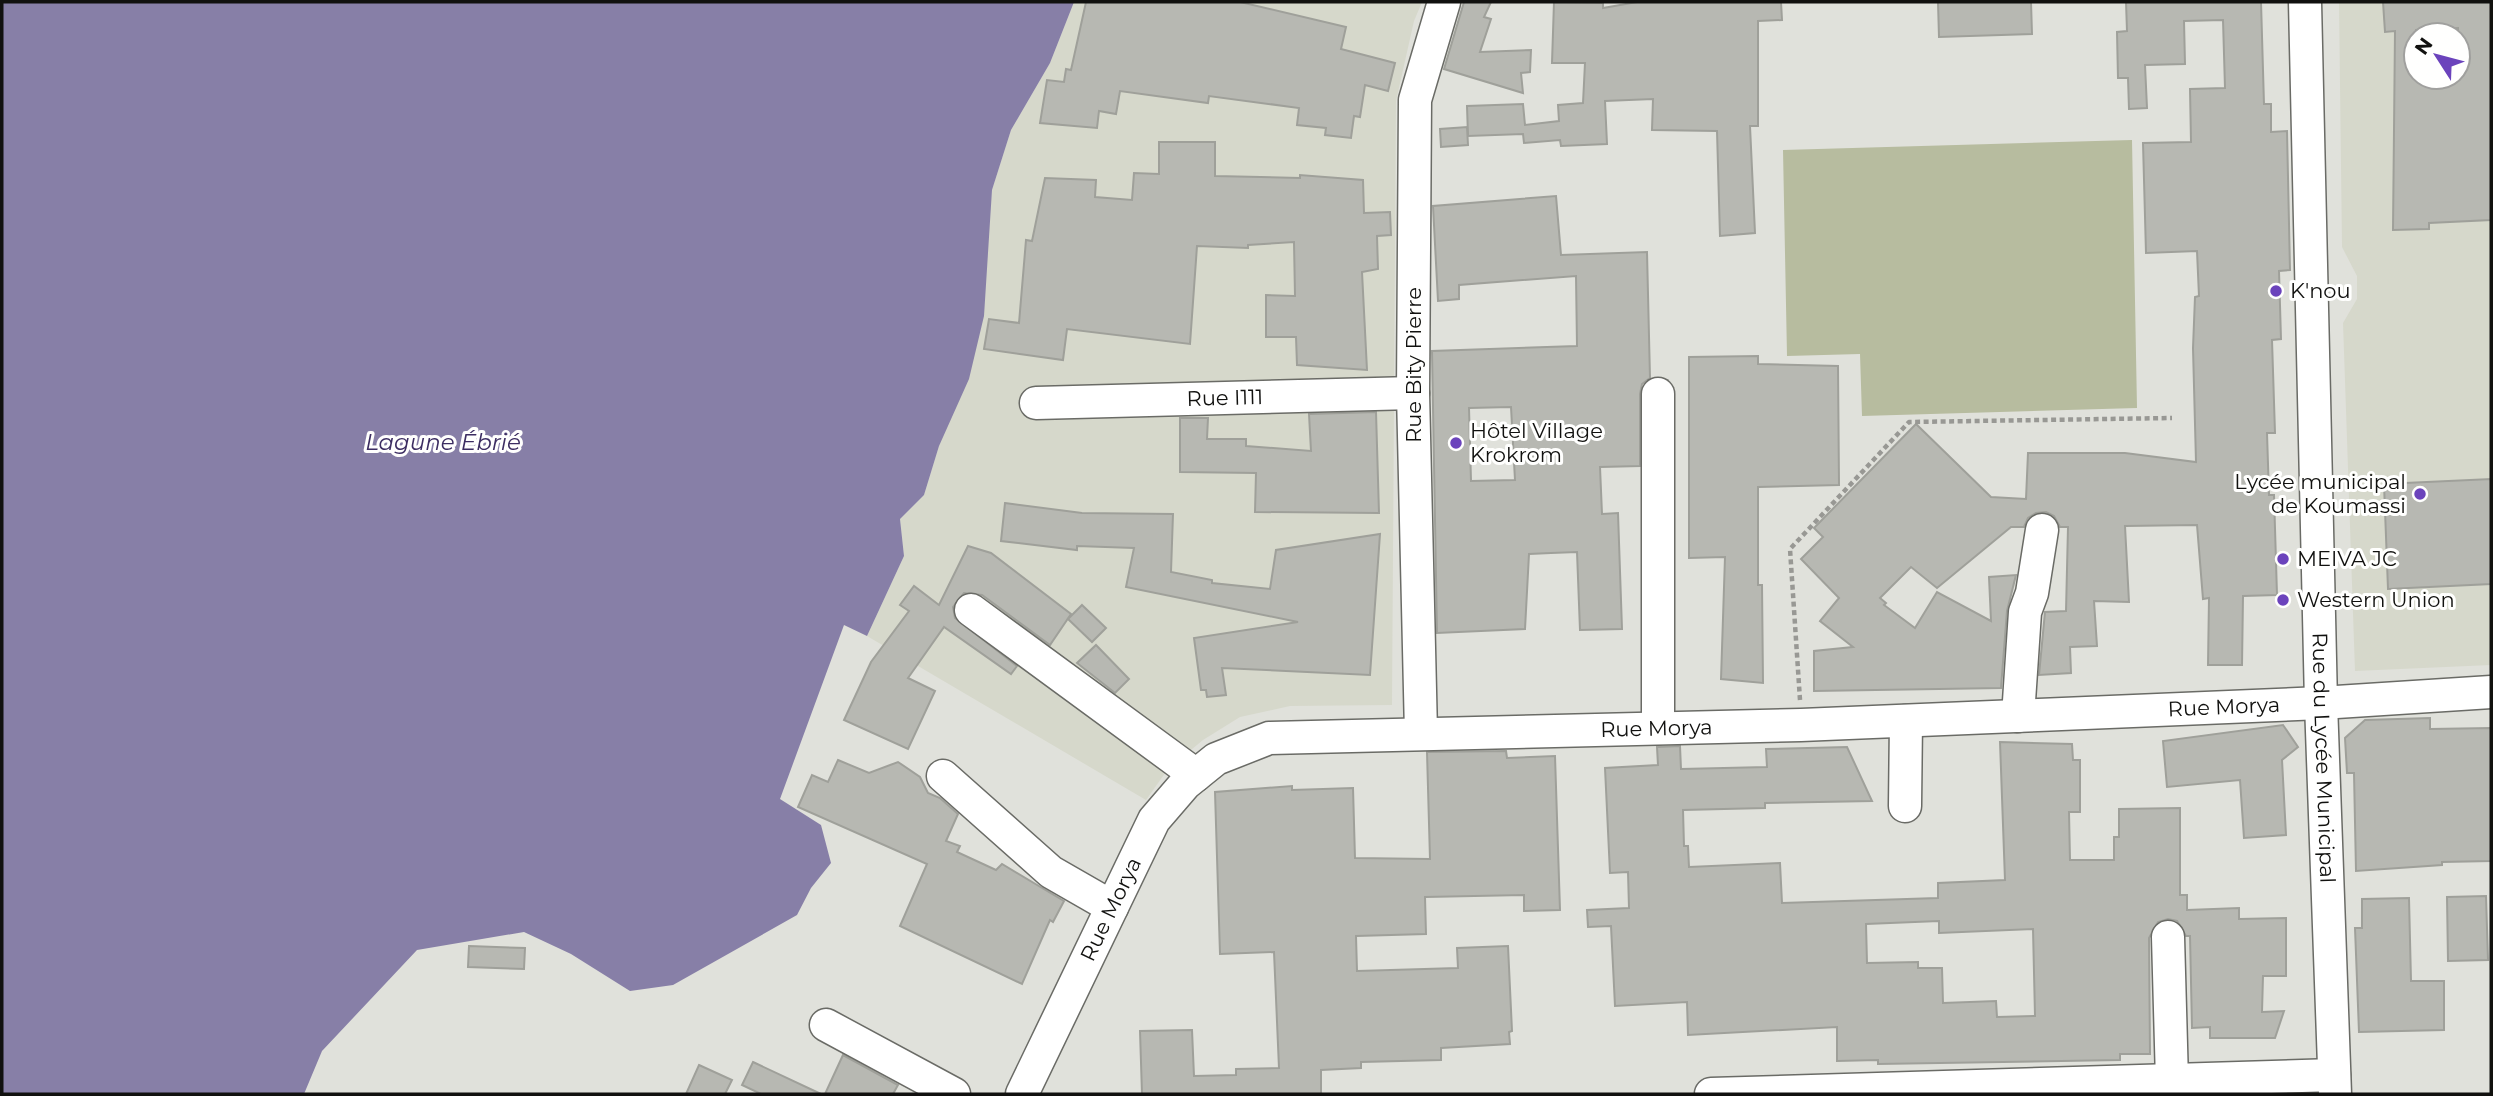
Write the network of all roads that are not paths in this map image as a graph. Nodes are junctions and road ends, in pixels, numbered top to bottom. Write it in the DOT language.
graph roads {
  1 [pos="1444,2"];
  2 [pos="2305,2"];
  3 [pos="1413,393"];
  4 [pos="1658,394"];
  5 [pos="1036,403"];
  6 [pos="2042,530"];
  7 [pos="971,610"];
  8 [pos="2491,692"];
  9 [pos="2321,703"];
  10 [pos="2018,716"];
  11 [pos="1906,721"];
  12 [pos="1658,728"];
  13 [pos="1421,733"];
  14 [pos="1196,775"];
  15 [pos="943,776"];
  16 [pos="1905,806"];
  17 [pos="1112,907"];
  18 [pos="2168,937"];
  19 [pos="826,1025"];
  20 [pos="2172,1081"];
  21 [pos="2334,1085"];
  22 [pos="954,1094"];
  23 [pos="1022,1094"];
  24 [pos="1711,1094"];
  1 -- 3 [label="street, Rue Bity Pierre"];
  2 -- 9 [label="street, Rue du Lycée Municipal"];
  3 -- 5 [label="street, Rue I111"];
  3 -- 13 [label="street, Rue Bity Pierre"];
  4 -- 12 [label="street"];
  6 -- 10 [label="street"];
  7 -- 14 [label="street"];
  8 -- 9 [label="street, Rue Morya"];
  9 -- 10 [label="street, Rue Morya"];
  9 -- 21 [label="street, Rue du Lycée Municipal"];
  10 -- 11 [label="street, Rue Morya"];
  11 -- 12 [label="street, Rue Morya"];
  11 -- 16 [label="street"];
  12 -- 13 [label="street, Rue Morya"];
  13 -- 14 [label="street, Rue Morya"];
  14 -- 17 [label="street, Rue Morya"];
  15 -- 17 [label="street"];
  17 -- 23 [label="street, Rue Morya"];
  18 -- 20 [label="street"];
  19 -- 22 [label="street"];
  20 -- 21 [label="street"];
  20 -- 24 [label="street"];
}
